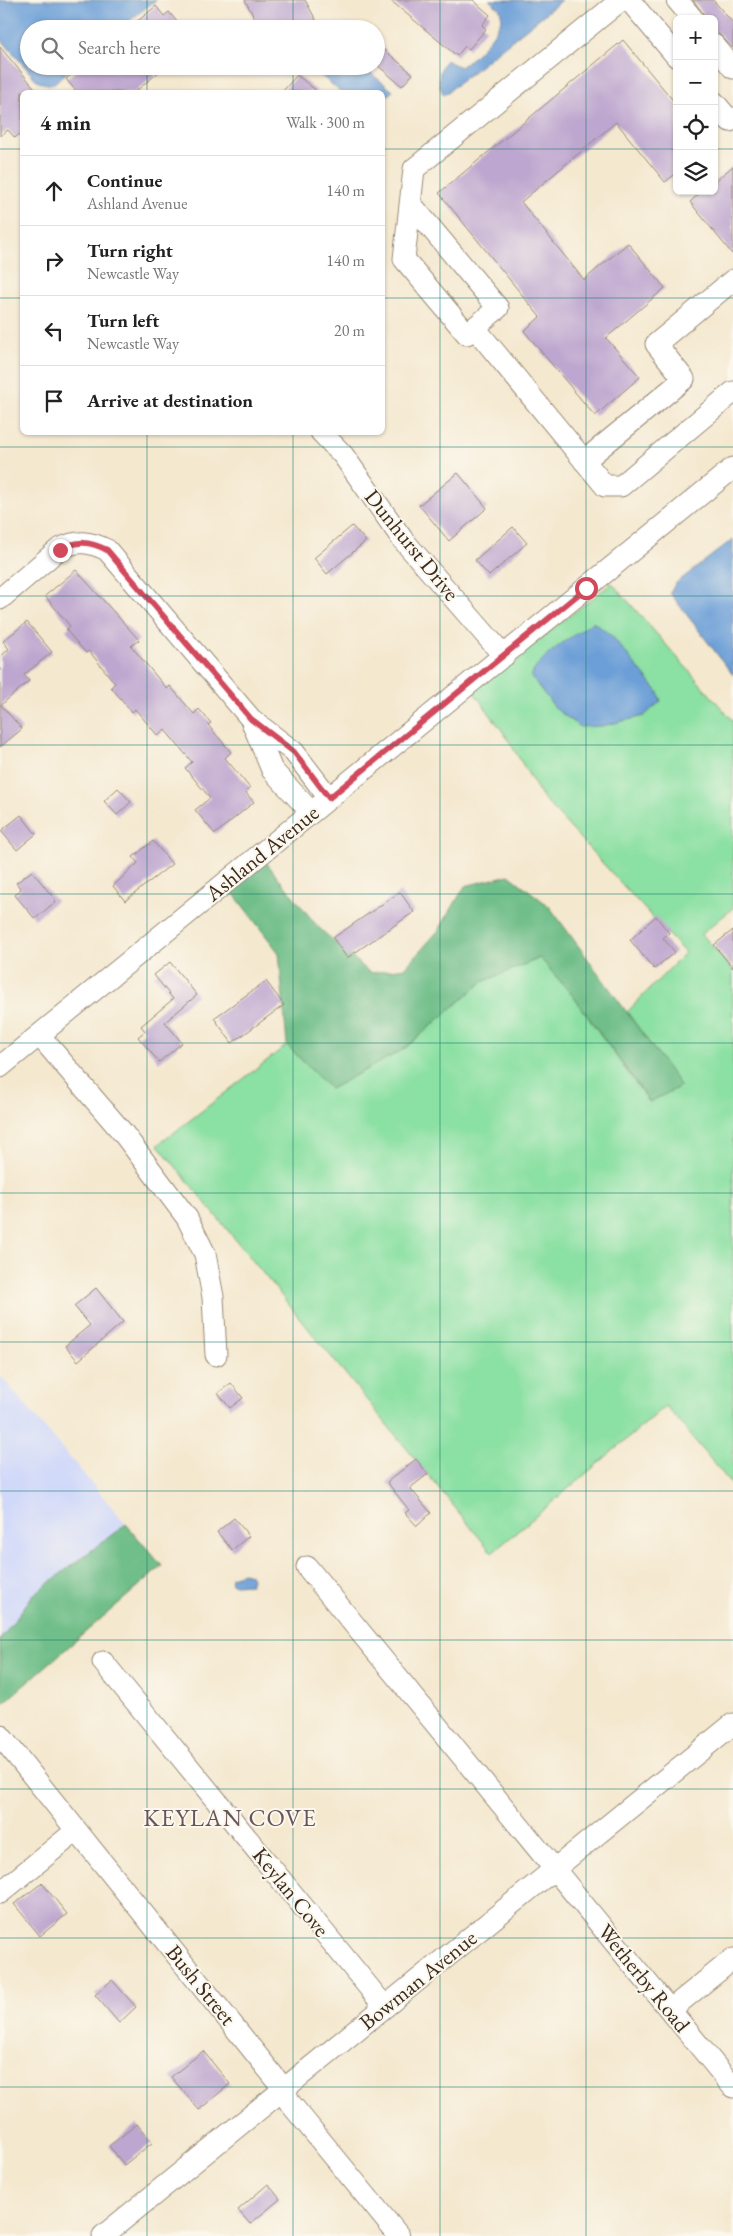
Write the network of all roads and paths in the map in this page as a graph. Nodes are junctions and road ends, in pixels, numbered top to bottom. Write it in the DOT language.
graph roads {
  1 [pos="621,0"];
  2 [pos="629,0"];
  3 [pos="677,0"];
  4 [pos="690,15"];
  5 [pos="718,50"];
  6 [pos="673,52"];
  7 [pos="733,68"];
  8 [pos="717,105"];
  9 [pos="733,118"];
  10 [pos="411,204"];
  11 [pos="733,280"];
  12 [pos="475,328"];
  13 [pos="733,392"];
  14 [pos="324,435"];
  15 [pos="584,461"];
  16 [pos="733,468"];
  17 [pos="0,600"];
  18 [pos="504,656"];
  19 [pos="251,719"];
  20 [pos="329,798"];
  21 [pos="311,812"];
  22 [pos="39,1035"];
  23 [pos="0,1067"];
  24 [pos="216,1355"];
  25 [pos="307,1567"];
  26 [pos="103,1662"];
  27 [pos="733,1724"];
  28 [pos="0,1735"];
  29 [pos="76,1831"];
  30 [pos="554,1868"];
  31 [pos="0,1893"];
  32 [pos="733,1960"];
  33 [pos="385,2007"];
  34 [pos="670,2010"];
  35 [pos="733,2087"];
  36 [pos="284,2089"];
  37 [pos="103,2236"];
  38 [pos="399,2236"];
  1 -- 10 [label="street"];
  2 -- 6 [label="street"];
  3 -- 4 [label="street"];
  5 -- 7 [label="street"];
  8 -- 9 [label="street"];
  10 -- 12 [label="street"];
  10 -- 12 [label="street"];
  11 -- 15 [label="street"];
  12 -- 15 [label="street"];
  13 -- 15 [label="street"];
  14 -- 18 [label="street, Dunhurst Drive"];
  16 -- 18 [label="street, Ashland Avenue"];
  17 -- 19 [label="street"];
  18 -- 20 [label="street, Ashland Avenue"];
  19 -- 20 [label="street"];
  19 -- 21 [label="street"];
  20 -- 21 [label="street, Ashland Avenue"];
  21 -- 22 [label="street, Ashland Avenue"];
  22 -- 23 [label="street, Ashland Avenue"];
  22 -- 24 [label="street"];
  25 -- 30 [label="street, Wetherby Road"];
  26 -- 33 [label="street, Keylan Cove"];
  27 -- 30 [label="street, Bowman Avenue"];
  28 -- 29 [label="street, Bush Street"];
  29 -- 31 [label="street"];
  29 -- 36 [label="street, Bush Street"];
  30 -- 33 [label="street, Bowman Avenue"];
  30 -- 34 [label="street, Wetherby Road"];
  32 -- 34 [label="street"];
  33 -- 36 [label="street, Bowman Avenue"];
  34 -- 35 [label="street, Wetherby Road"];
  36 -- 37 [label="street, Bowman Avenue"];
  36 -- 38 [label="street, Bush Street"];
}
